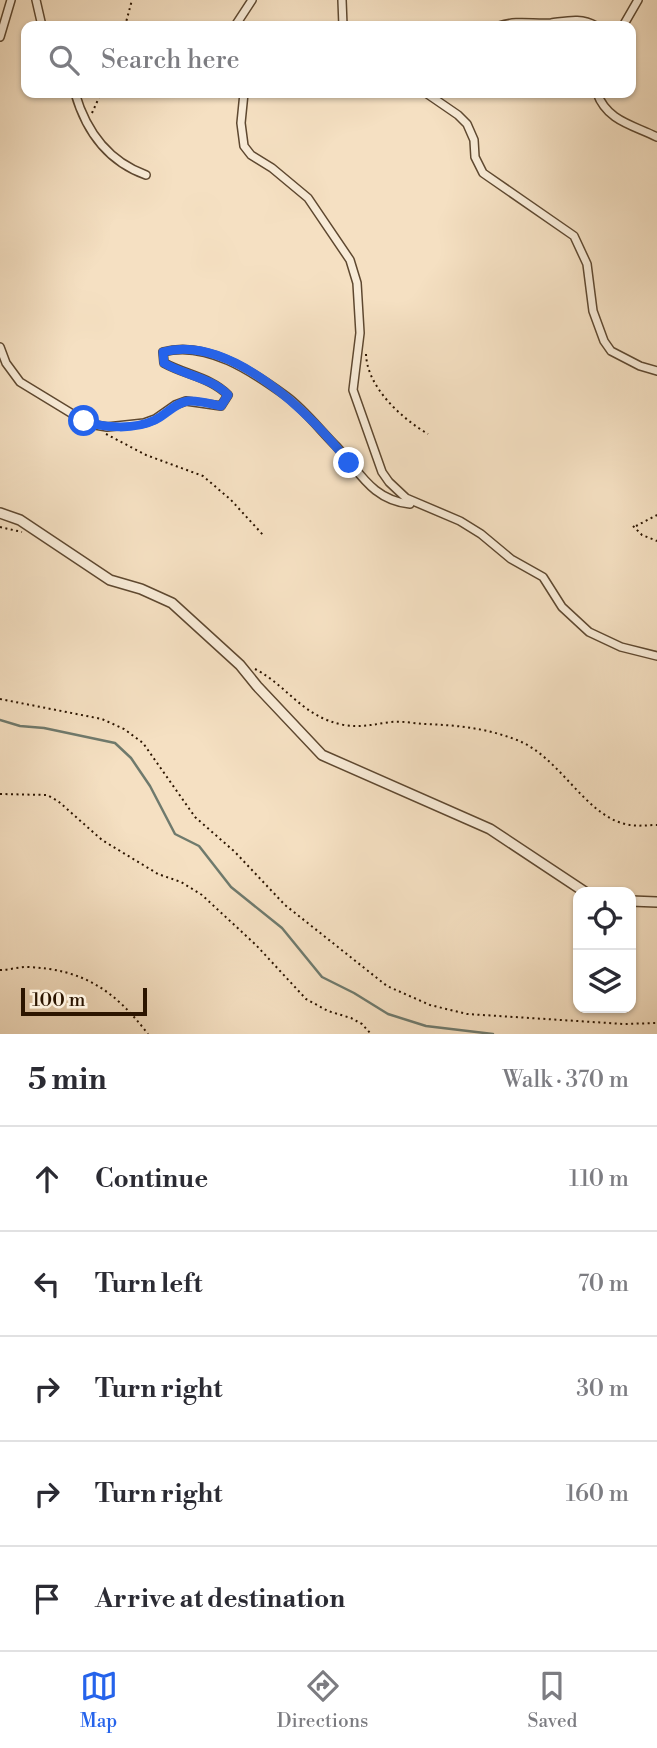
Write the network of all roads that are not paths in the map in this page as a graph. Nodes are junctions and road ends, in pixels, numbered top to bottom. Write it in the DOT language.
graph roads {
  1 [pos="11,0"];
  2 [pos="36,0"];
  3 [pos="252,0"];
  4 [pos="342,0"];
  5 [pos="638,0"];
  6 [pos="41,21"];
  7 [pos="238,21"];
  8 [pos="344,21"];
  9 [pos="559,21"];
  10 [pos="582,21"];
  11 [pos="626,21"];
  12 [pos="0,37"];
  13 [pos="77,98"];
  14 [pos="244,98"];
  15 [pos="432,98"];
  16 [pos="599,98"];
  17 [pos="657,137"];
  18 [pos="146,176"];
  19 [pos="0,347"];
  20 [pos="657,371"];
  21 [pos="415,504"];
  22 [pos="0,513"];
  23 [pos="657,656"];
  24 [pos="577,887"];
  25 [pos="636,901"];
  26 [pos="657,902"];
  1 -- 12 [label="street"];
  2 -- 6 [label="street"];
  3 -- 7 [label="street"];
  4 -- 8 [label="street"];
  5 -- 11 [label="street"];
  9 -- 10 [label="street"];
  13 -- 18 [label="street"];
  14 -- 21 [label="street"];
  15 -- 20 [label="street"];
  16 -- 17 [label="street"];
  19 -- 21 [label="street"];
  21 -- 23 [label="street"];
  22 -- 24 [label="street"];
  25 -- 26 [label="street"];
}
